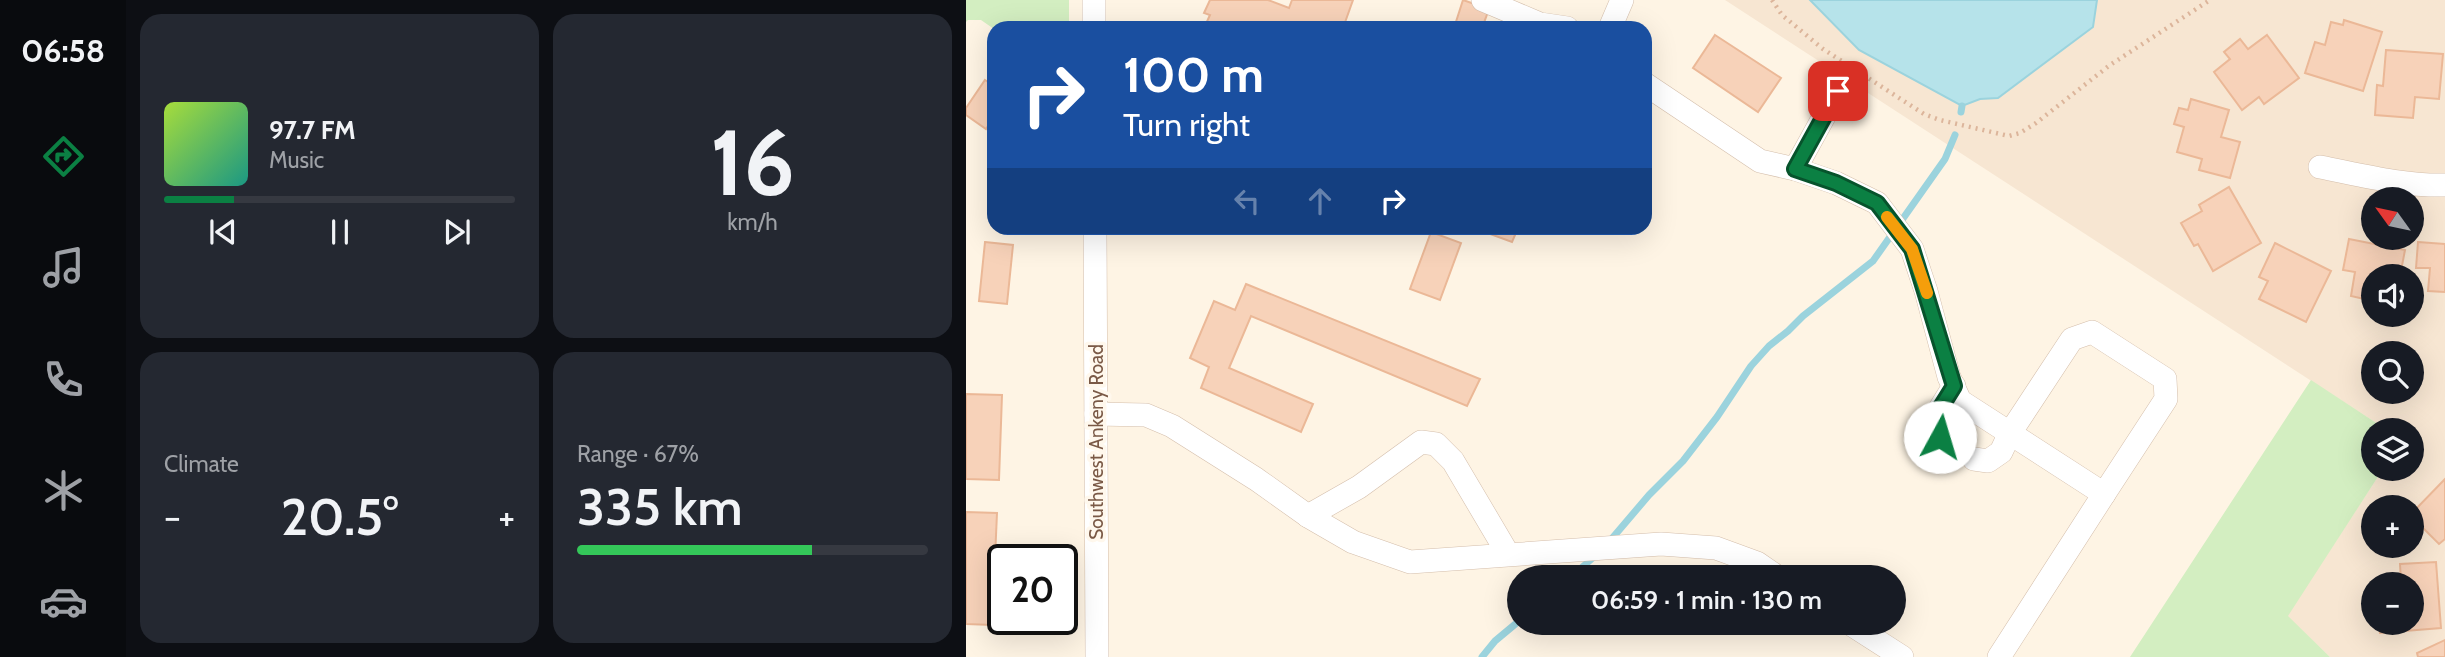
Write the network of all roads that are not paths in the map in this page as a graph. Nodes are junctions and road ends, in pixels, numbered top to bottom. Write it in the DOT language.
graph roads {
  1 [pos="1094,0"];
  2 [pos="1483,0"];
  3 [pos="1622,0"];
  4 [pos="1094,21"];
  5 [pos="1533,21"];
  6 [pos="1613,21"];
  7 [pos="1652,89"];
  8 [pos="1838,91"];
  9 [pos="2320,167"];
  10 [pos="1795,169"];
  11 [pos="2445,185"];
  12 [pos="1095,235"];
  13 [pos="1954,386"];
  14 [pos="1096,414"];
  15 [pos="2010,433"];
  16 [pos="1951,445"];
  17 [pos="1974,459"];
  18 [pos="2104,494"];
  19 [pos="1308,516"];
  20 [pos="1508,554"];
  21 [pos="1760,565"];
  22 [pos="1868,635"];
  23 [pos="1097,657"];
  24 [pos="1902,657"];
  25 [pos="1999,657"];
  1 -- 4 [label="street"];
  2 -- 5 [label="street"];
  3 -- 6 [label="street"];
  7 -- 10 [label="street"];
  8 -- 10 [label="street"];
  9 -- 11 [label="street"];
  10 -- 13 [label="street"];
  12 -- 14 [label="street, Southwest Ankeny Road"];
  13 -- 15 [label="street"];
  13 -- 16 [label="street"];
  14 -- 19 [label="street"];
  14 -- 23 [label="street, Southwest Ankeny Road"];
  15 -- 17 [label="street"];
  15 -- 18 [label="street"];
  15 -- 18 [label="street"];
  18 -- 25 [label="street"];
  19 -- 20 [label="street"];
  19 -- 20 [label="street"];
  20 -- 21 [label="street"];
  22 -- 24 [label="street"];
}
